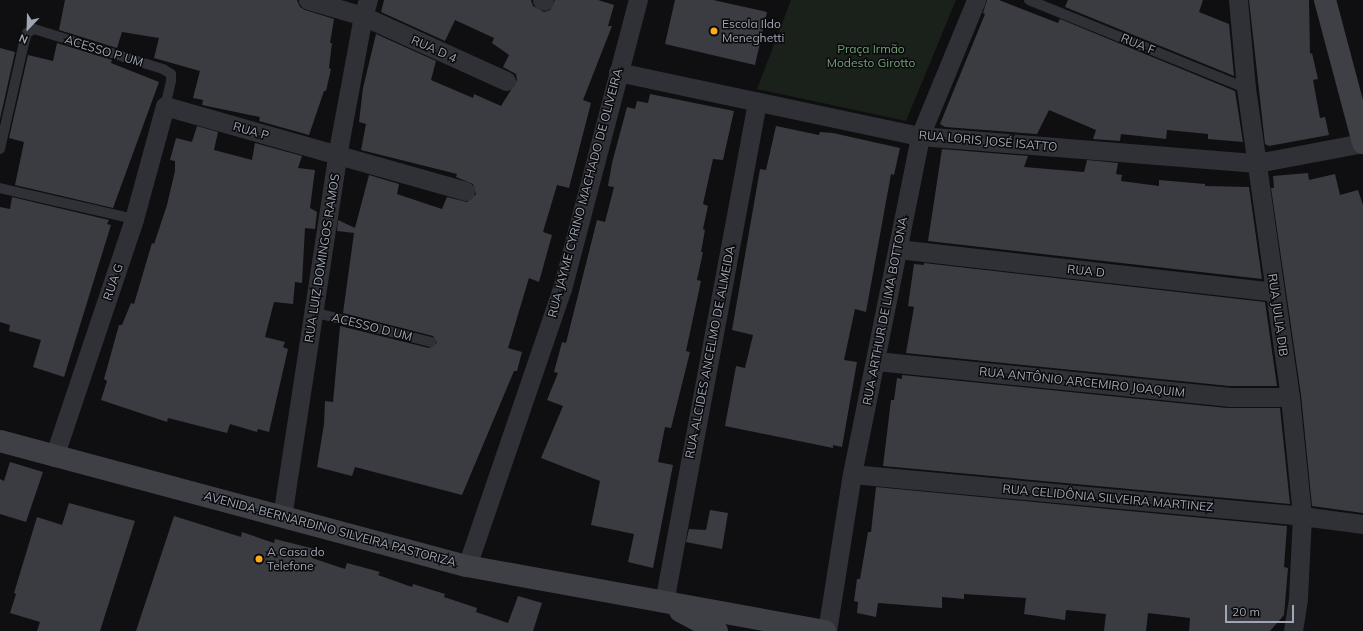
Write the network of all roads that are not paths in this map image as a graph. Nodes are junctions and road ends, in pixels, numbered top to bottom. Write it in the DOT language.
graph roads {
  1 [pos="308,0"];
  2 [pos="638,0"];
  3 [pos="976,0"];
  4 [pos="1029,0"];
  5 [pos="1238,0"];
  6 [pos="1326,0"];
  7 [pos="365,8"];
  8 [pos="618,72"];
  9 [pos="506,81"];
  10 [pos="1246,88"];
  11 [pos="757,102"];
  12 [pos="165,106"];
  13 [pos="920,136"];
  14 [pos="1363,143"];
  15 [pos="0,149"];
  16 [pos="337,156"];
  17 [pos="1257,163"];
  18 [pos="0,188"];
  19 [pos="465,191"];
  20 [pos="134,219"];
  21 [pos="898,249"];
  22 [pos="1275,292"];
  23 [pos="313,312"];
  24 [pos="430,342"];
  25 [pos="876,361"];
  26 [pos="1290,398"];
  27 [pos="0,441"];
  28 [pos="54,457"];
  29 [pos="852,474"];
  30 [pos="282,516"];
  31 [pos="1302,516"];
  32 [pos="1363,524"];
  33 [pos="468,566"];
  34 [pos="664,602"];
  35 [pos="717,631"];
  36 [pos="826,631"];
  37 [pos="1293,631"];
  1 -- 7 [label="street, RUA D 4"];
  2 -- 8 [label="street, RUA JAYME CYRINO MACHADO DE OLIVEIRA"];
  3 -- 13 [label="street, RUA ARTHUR DE LIMA BOTTONA"];
  4 -- 10 [label="lane, RUA F"];
  5 -- 10 [label="street, RUA JULIA DIB"];
  6 -- 14 [label="main road"];
  7 -- 9 [label="street, RUA D 4"];
  7 -- 16 [label="street, RUA LUIZ DOMINGOS RAMOS"];
  8 -- 11 [label="street, RUA LORIS JOSÉ ISATTO"];
  8 -- 33 [label="street, RUA JAYME CYRINO MACHADO DE OLIVEIRA"];
  10 -- 17 [label="street, RUA JULIA DIB"];
  11 -- 13 [label="street, RUA LORIS JOSÉ ISATTO"];
  11 -- 34 [label="street, RUA ALCIDES ANCELMO DE ALMEIDA"];
  12 -- 15 [label="lane, ACESSO P UM"];
  12 -- 16 [label="street, RUA P"];
  12 -- 20 [label="street, RUA G"];
  13 -- 17 [label="street, RUA LORIS JOSÉ ISATTO"];
  13 -- 21 [label="street, RUA ARTHUR DE LIMA BOTTONA"];
  14 -- 17 [label="street, RUA LORIS JOSÉ ISATTO"];
  16 -- 19 [label="street, RUA P"];
  16 -- 23 [label="street, RUA LUIZ DOMINGOS RAMOS"];
  17 -- 22 [label="street, RUA JULIA DIB"];
  18 -- 20 [label="lane"];
  20 -- 28 [label="street, RUA G"];
  21 -- 22 [label="street, RUA D"];
  21 -- 25 [label="street, RUA ARTHUR DE LIMA BOTTONA"];
  22 -- 26 [label="street, RUA JULIA DIB"];
  23 -- 24 [label="lane, ACESSO D UM"];
  23 -- 30 [label="street, RUA LUIZ DOMINGOS RAMOS"];
  25 -- 26 [label="street, RUA ANTÔNIO ARCEMIRO JOAQUIM"];
  25 -- 29 [label="street, RUA ARTHUR DE LIMA BOTTONA"];
  26 -- 31 [label="street, RUA JULIA DIB"];
  27 -- 28 [label="main road, AVENIDA BERNARDINO SILVEIRA PASTORIZA"];
  28 -- 30 [label="main road, AVENIDA BERNARDINO SILVEIRA PASTORIZA"];
  29 -- 31 [label="street, RUA CELIDÔNIA SILVEIRA MARTINEZ"];
  29 -- 36 [label="street, RUA ARTHUR DE LIMA BOTTONA"];
  30 -- 33 [label="main road, AVENIDA BERNARDINO SILVEIRA PASTORIZA"];
  31 -- 32 [label="street, RUA CELIDÔNIA SILVEIRA MARTINEZ"];
  31 -- 37 [label="street, RUA JULIA DIB"];
  33 -- 34 [label="main road, AVENIDA BERNARDINO SILVEIRA PASTORIZA"];
  34 -- 35 [label="main road, AVENIDA BERNARDINO SILVEIRA PASTORIZA"];
  34 -- 36 [label="main road, AVENIDA BERNARDINO SILVEIRA PASTORIZA"];
}
